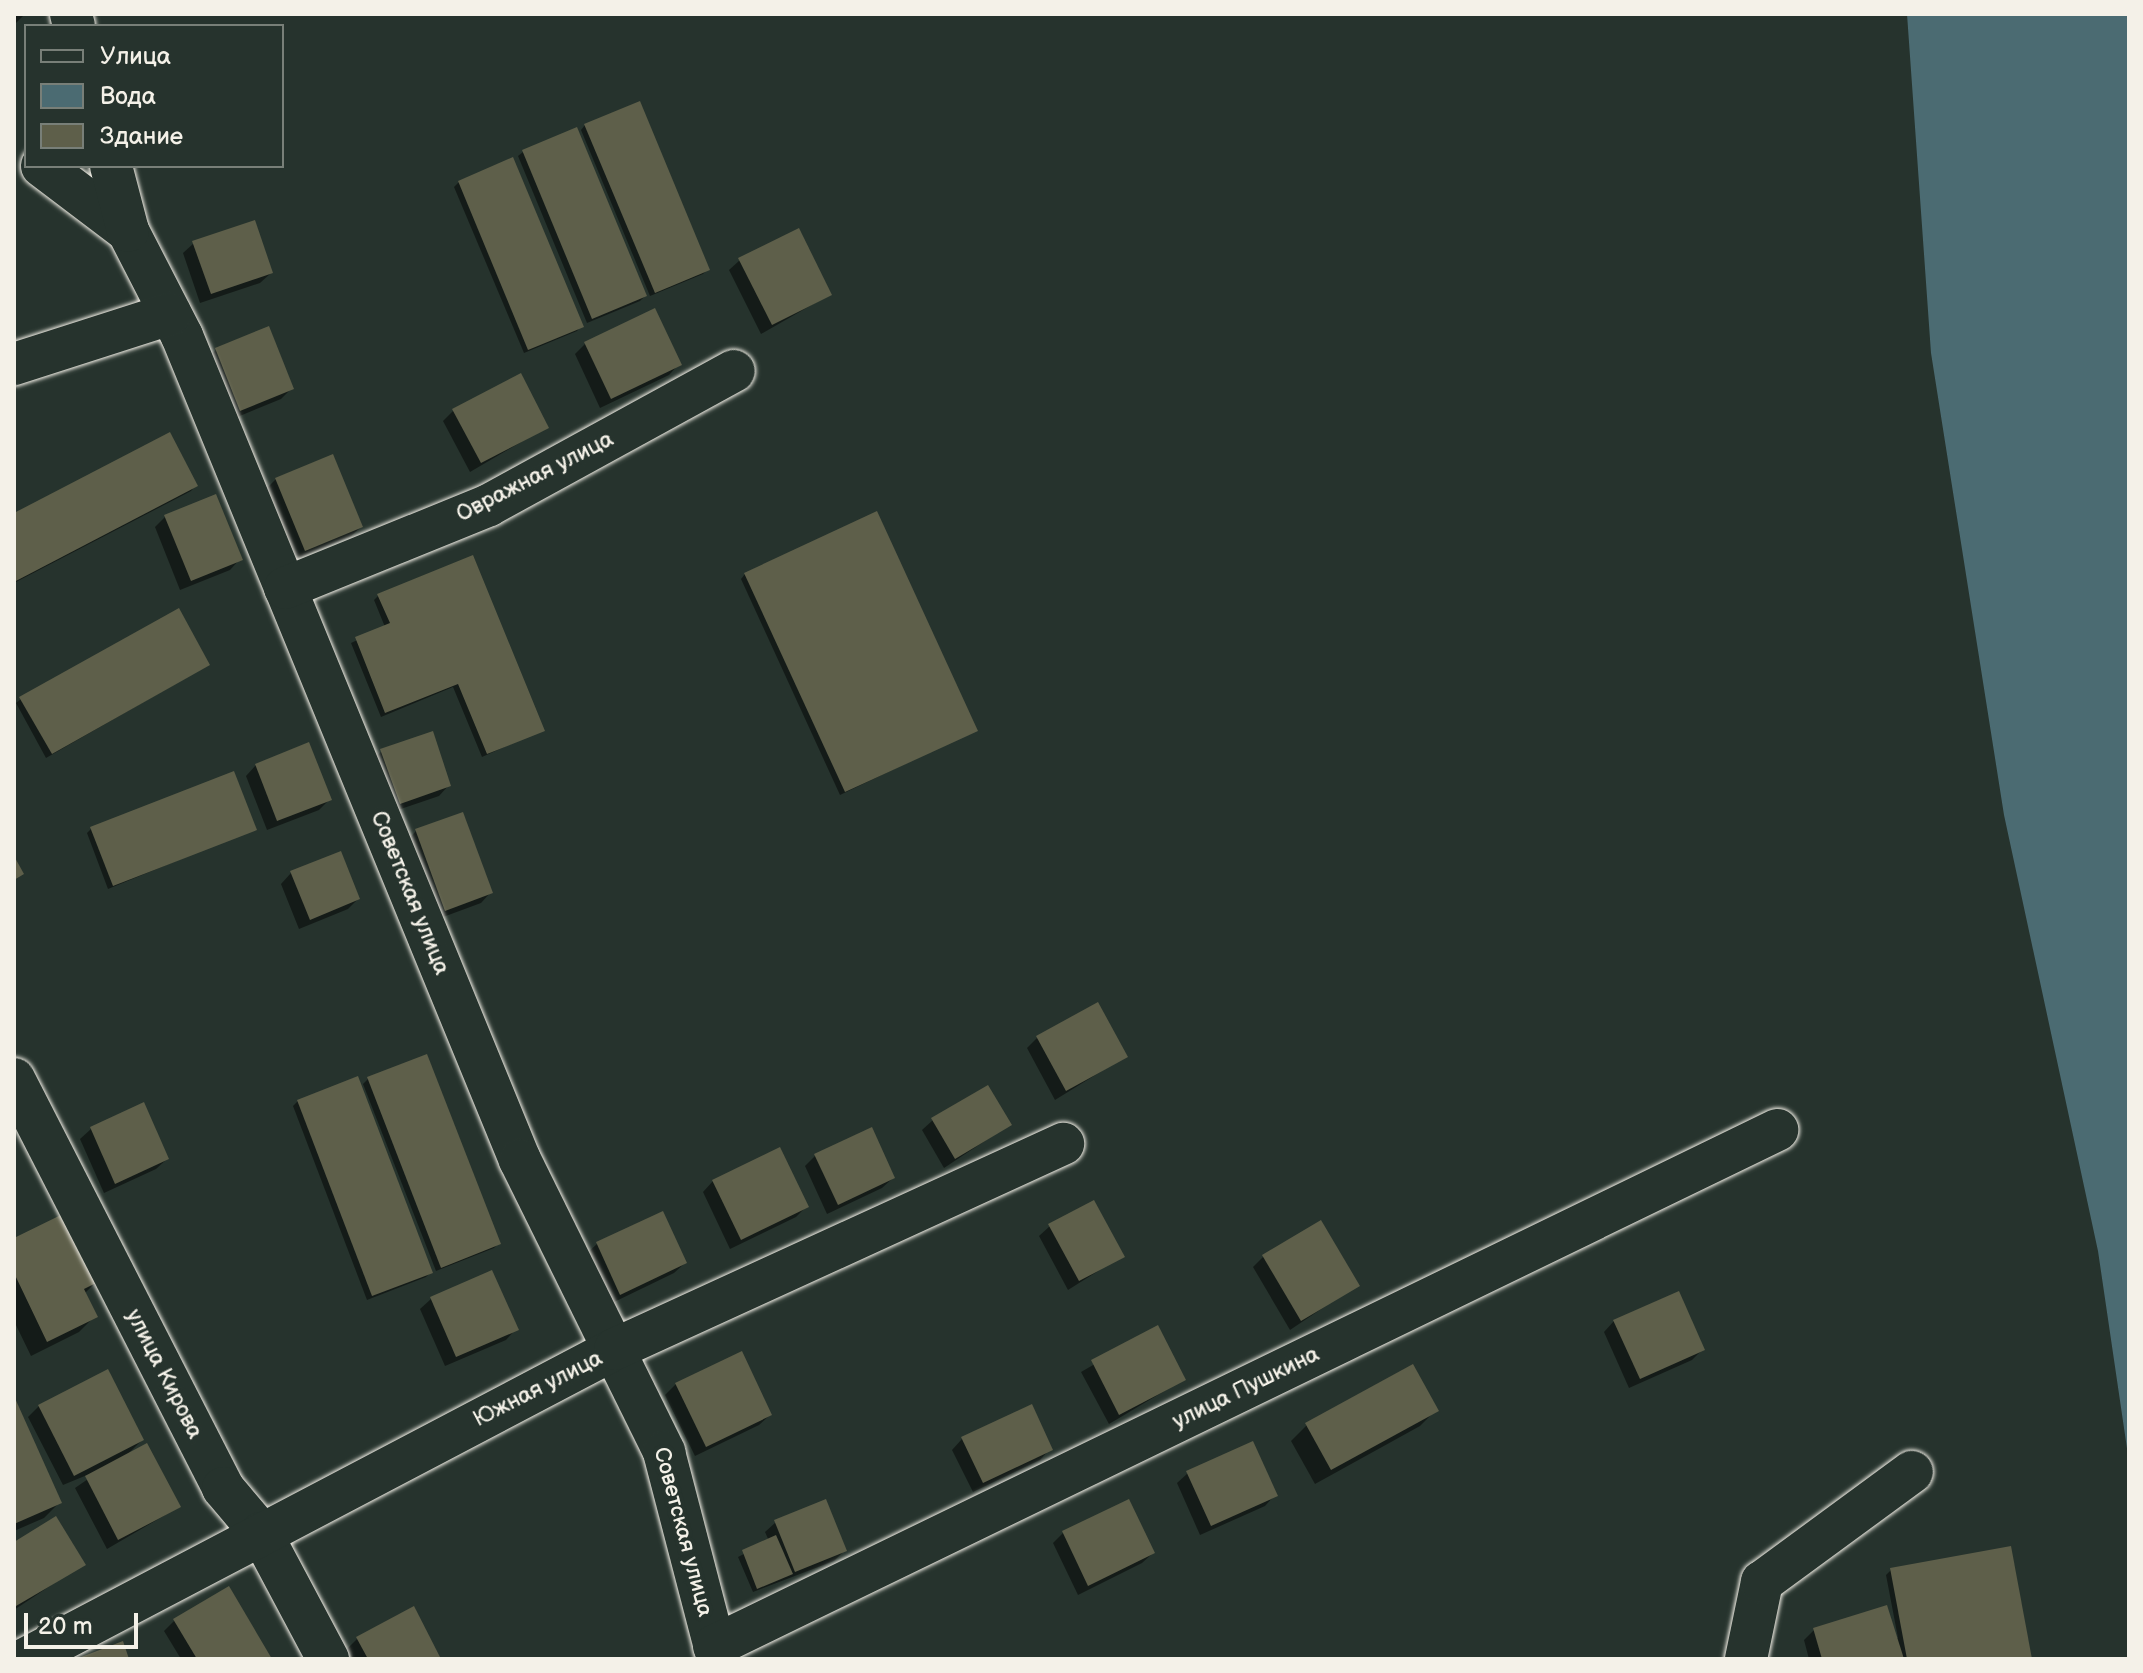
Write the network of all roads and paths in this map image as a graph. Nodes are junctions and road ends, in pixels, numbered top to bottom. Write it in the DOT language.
graph roads {
  1 [pos="45,168"];
  2 [pos="112,168"];
  3 [pos="128,231"];
  4 [pos="170,314"];
  5 [pos="14,364"];
  6 [pos="734,371"];
  7 [pos="285,588"];
  8 [pos="14,1079"];
  9 [pos="1777,1130"];
  10 [pos="1063,1144"];
  11 [pos="615,1349"];
  12 [pos="1912,1472"];
  13 [pos="261,1533"];
  14 [pos="716,1652"];
  15 [pos="25,1659"];
  16 [pos="328,1659"];
  17 [pos="1746,1659"];
  1 -- 3 [label="street, Советская улица"];
  2 -- 3 [label="street"];
  3 -- 4 [label="street, Советская улица"];
  4 -- 5 [label="street"];
  4 -- 7 [label="street, Советская улица"];
  6 -- 7 [label="street, Овражная улица"];
  7 -- 11 [label="street, Советская улица"];
  8 -- 13 [label="street, улица Кирова"];
  9 -- 14 [label="street, улица Пушкина"];
  10 -- 11 [label="street, Южная улица"];
  11 -- 13 [label="street, Южная улица"];
  11 -- 14 [label="street, Советская улица"];
  12 -- 17 [label="street"];
  13 -- 15 [label="street, Южная улица"];
  13 -- 16 [label="street, улица Кирова"];
}
